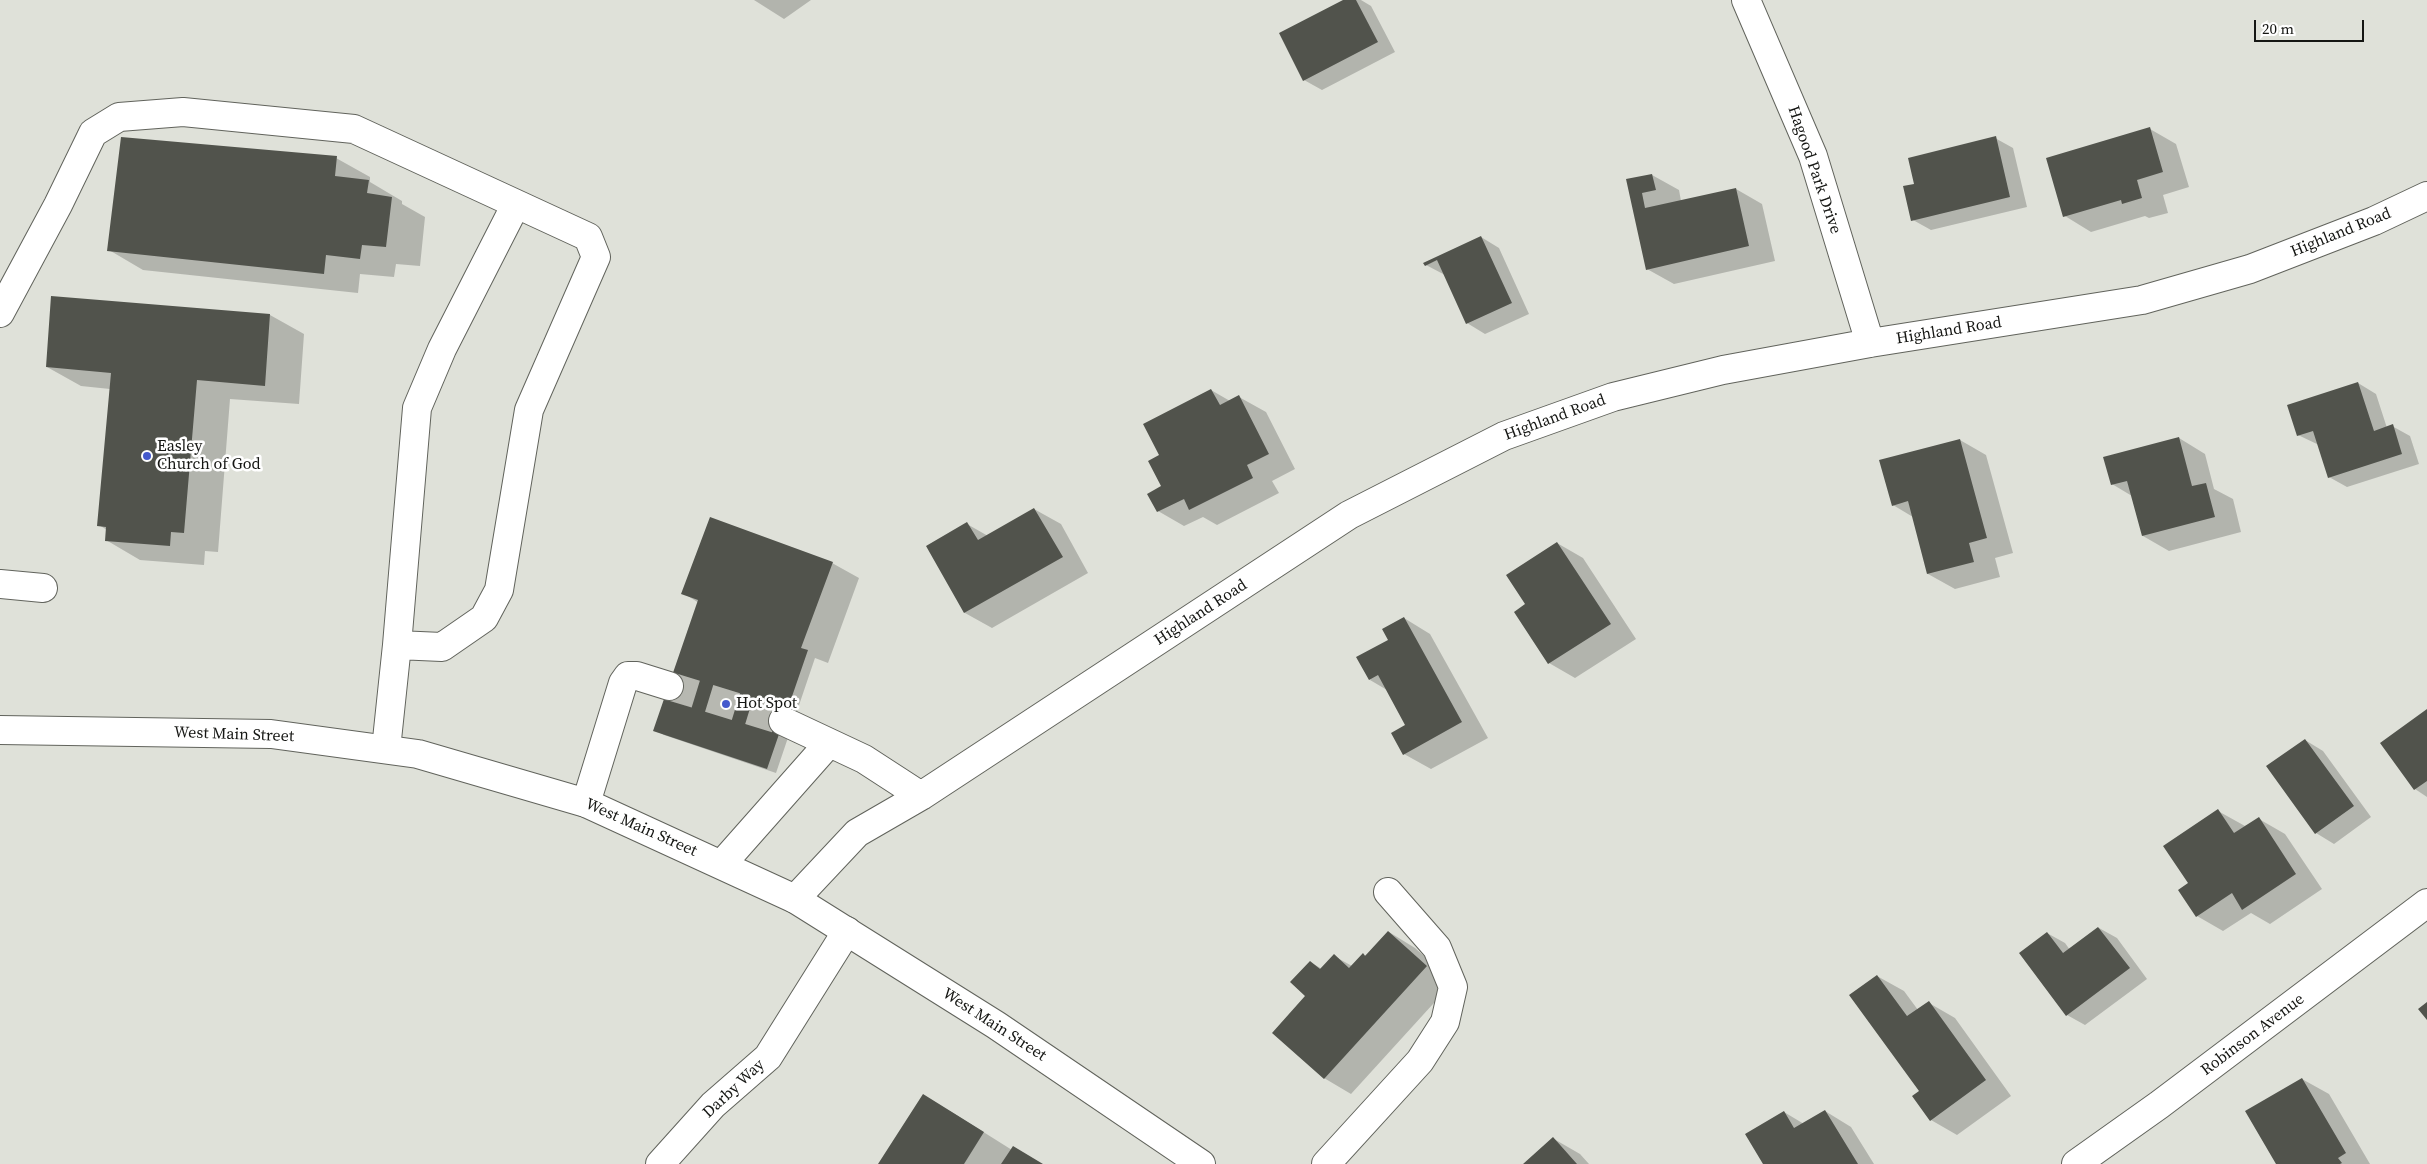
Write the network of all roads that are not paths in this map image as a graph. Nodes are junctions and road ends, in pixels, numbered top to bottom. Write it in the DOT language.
graph roads {
  1 [pos="1746,0"];
  2 [pos="2427,196"];
  3 [pos="516,204"];
  4 [pos="0,313"];
  5 [pos="1870,344"];
  6 [pos="0,584"];
  7 [pos="43,588"];
  8 [pos="397,645"];
  9 [pos="669,686"];
  10 [pos="783,721"];
  11 [pos="0,730"];
  12 [pos="829,743"];
  13 [pos="386,749"];
  14 [pos="921,796"];
  15 [pos="586,803"];
  16 [pos="722,864"];
  17 [pos="1388,892"];
  18 [pos="795,899"];
  19 [pos="2427,903"];
  20 [pos="846,931"];
  21 [pos="660,1164"];
  22 [pos="1200,1164"];
  23 [pos="1326,1164"];
  24 [pos="2076,1164"];
  1 -- 5 [label="street, Hagood Park Drive"];
  2 -- 5 [label="street, Highland Road"];
  3 -- 4 [label="street"];
  3 -- 8 [label="street"];
  3 -- 8 [label="street"];
  5 -- 14 [label="street, Highland Road"];
  6 -- 7 [label="street"];
  8 -- 13 [label="street"];
  9 -- 15 [label="street"];
  10 -- 12 [label="street"];
  11 -- 13 [label="street, West Main Street"];
  12 -- 14 [label="street"];
  12 -- 16 [label="street"];
  13 -- 15 [label="street, West Main Street"];
  14 -- 18 [label="street, Highland Road"];
  15 -- 16 [label="street, West Main Street"];
  16 -- 18 [label="street, West Main Street"];
  17 -- 23 [label="street"];
  18 -- 20 [label="street, West Main Street"];
  19 -- 24 [label="street, Robinson Avenue"];
  20 -- 21 [label="street, Darby Way"];
  20 -- 22 [label="street, West Main Street"];
}
